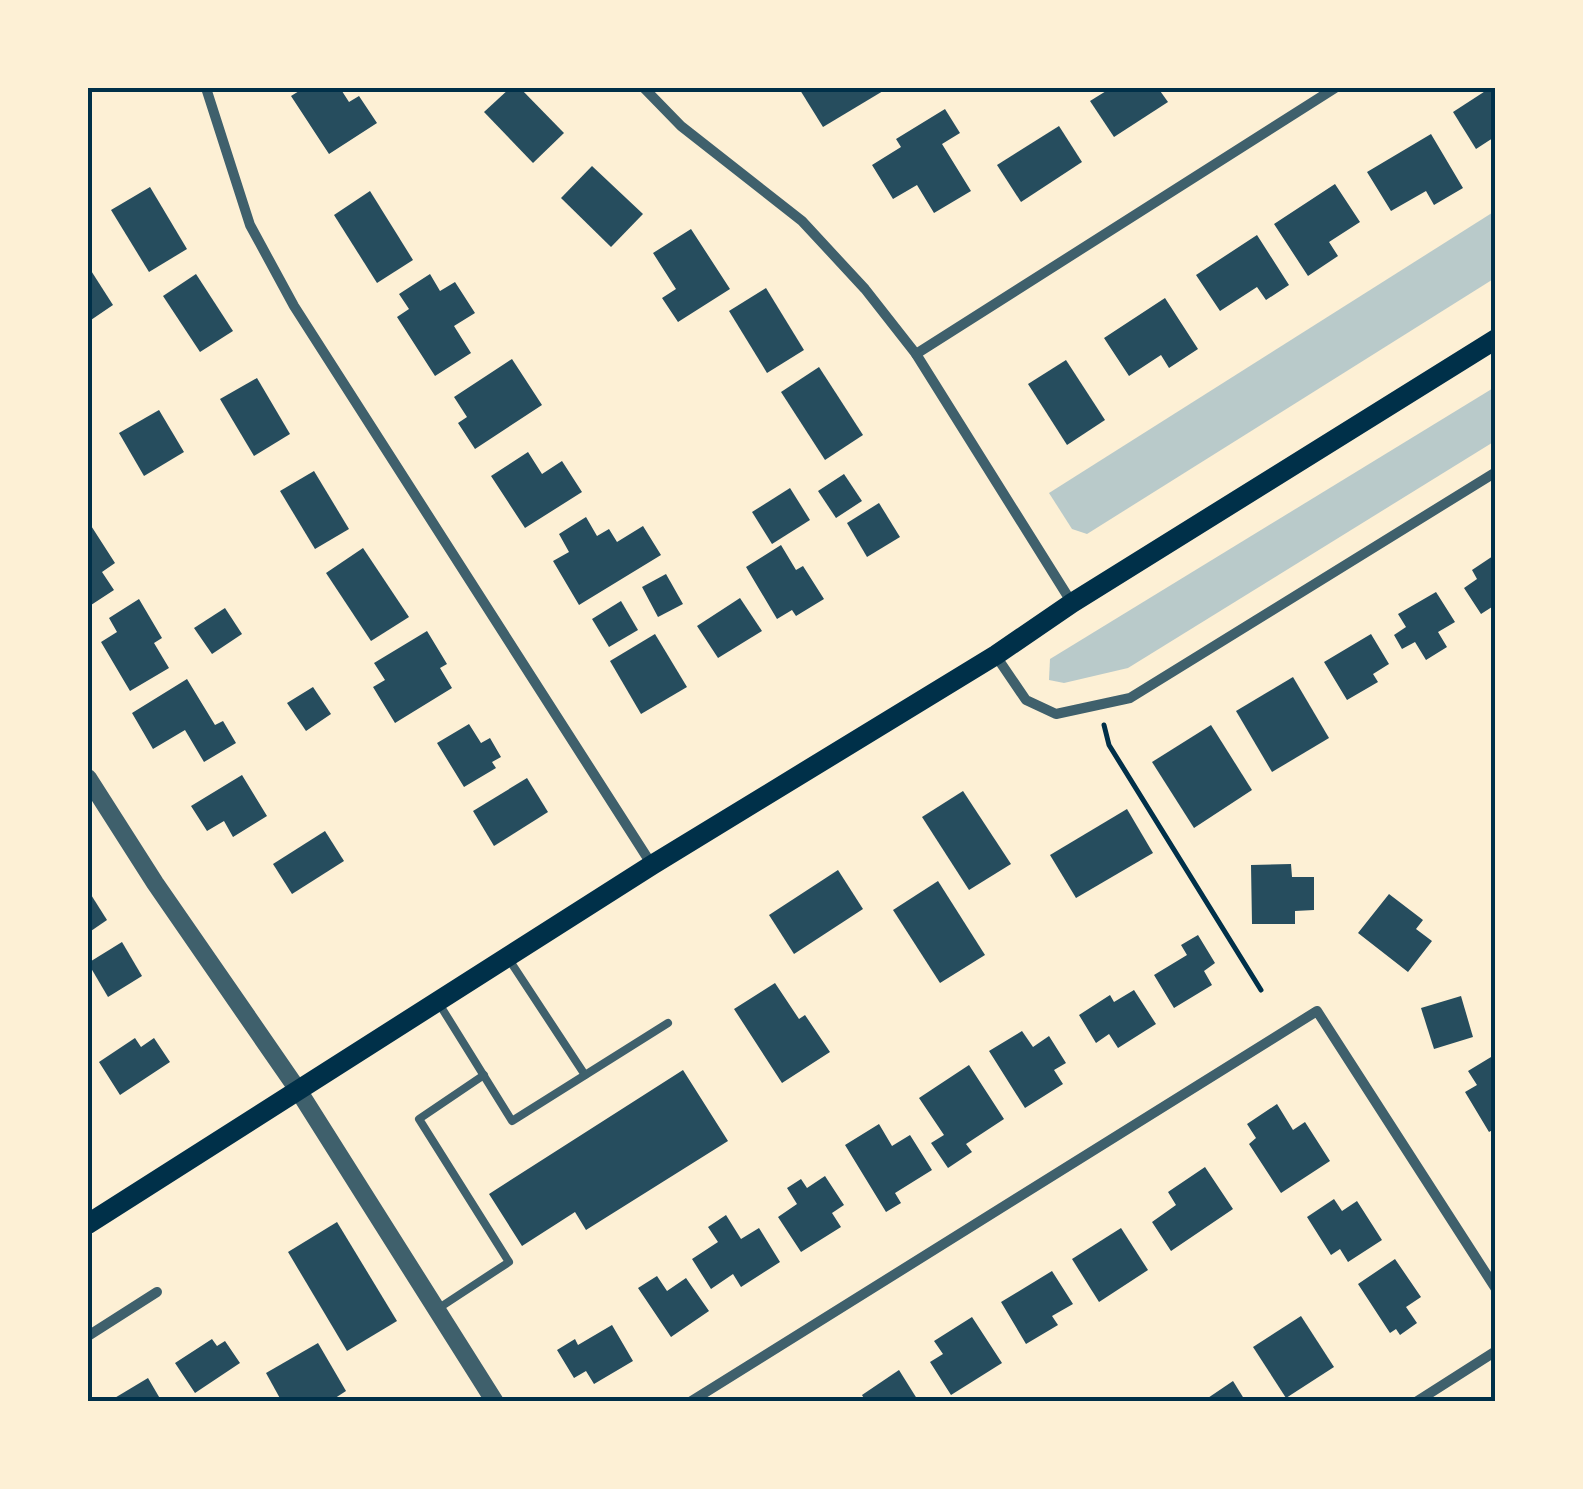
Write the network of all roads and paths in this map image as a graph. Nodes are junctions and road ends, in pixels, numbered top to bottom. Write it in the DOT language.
graph roads {
  1 [pos="206,88"];
  2 [pos="644,88"];
  3 [pos="1334,88"];
  4 [pos="1496,338"];
  5 [pos="916,354"];
  6 [pos="1496,472"];
  7 [pos="1072,603"];
  8 [pos="996,655"];
  9 [pos="1104,724"];
  10 [pos="88,778"];
  11 [pos="652,866"];
  12 [pos="508,957"];
  13 [pos="1261,990"];
  14 [pos="438,1002"];
  15 [pos="668,1022"];
  16 [pos="484,1075"];
  17 [pos="585,1075"];
  18 [pos="298,1090"];
  19 [pos="88,1224"];
  20 [pos="1496,1289"];
  21 [pos="157,1292"];
  22 [pos="437,1309"];
  23 [pos="88,1336"];
  24 [pos="1496,1351"];
  25 [pos="495,1402"];
  26 [pos="690,1402"];
  27 [pos="1416,1402"];
  1 -- 11 [label="street"];
  2 -- 5 [label="street"];
  3 -- 5 [label="street"];
  4 -- 7 [label="main road"];
  5 -- 7 [label="street"];
  6 -- 8 [label="street"];
  7 -- 8 [label="main road"];
  8 -- 11 [label="main road"];
  9 -- 13 [label="path"];
  10 -- 18 [label="street"];
  11 -- 12 [label="main road"];
  12 -- 14 [label="main road"];
  12 -- 17 [label="lane"];
  14 -- 16 [label="lane"];
  14 -- 18 [label="main road"];
  15 -- 17 [label="lane"];
  16 -- 17 [label="lane"];
  16 -- 22 [label="lane"];
  18 -- 19 [label="main road"];
  18 -- 22 [label="street"];
  20 -- 26 [label="street"];
  21 -- 23 [label="street"];
  22 -- 25 [label="street"];
  24 -- 27 [label="street"];
}
